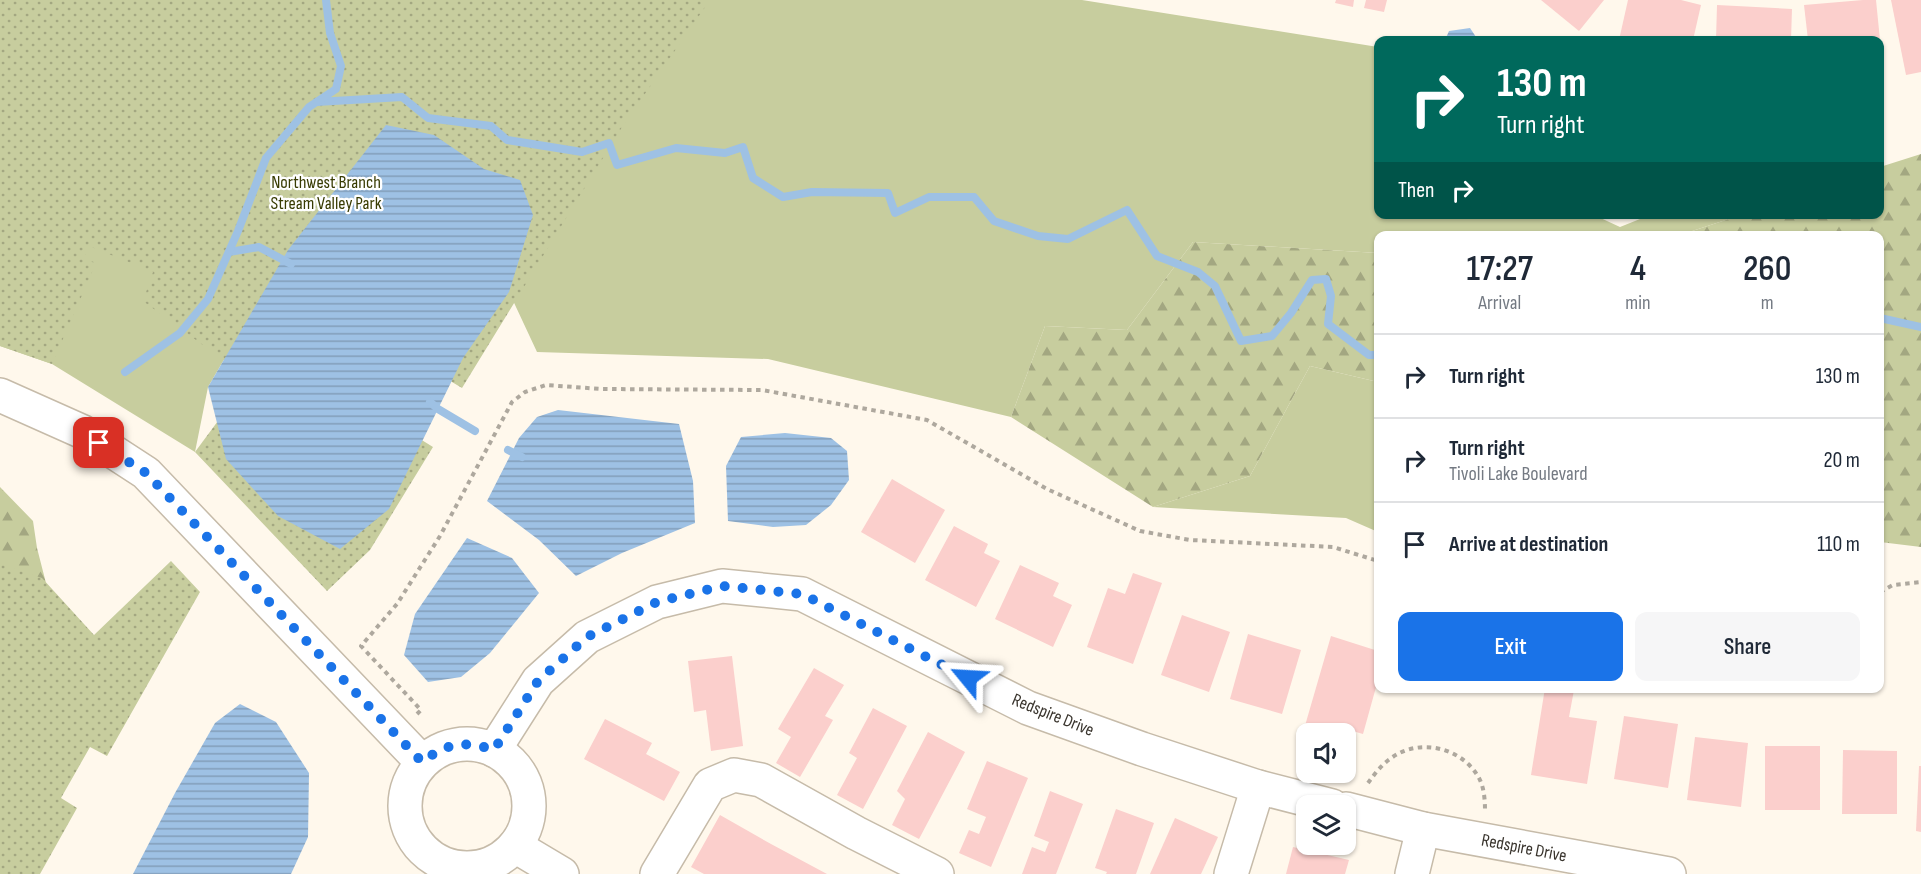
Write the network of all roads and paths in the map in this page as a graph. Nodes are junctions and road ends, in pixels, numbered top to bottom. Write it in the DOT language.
graph roads {
  1 [pos="0,395"];
  2 [pos="1374,560"];
  3 [pos="1921,582"];
  4 [pos="1884,589"];
  5 [pos="421,710"];
  6 [pos="494,750"];
  7 [pos="422,762"];
  8 [pos="1367,784"];
  9 [pos="1258,787"];
  10 [pos="1296,797"];
  11 [pos="1485,811"];
  12 [pos="1356,812"];
  13 [pos="1423,829"];
  14 [pos="515,846"];
  15 [pos="1573,866"];
  16 [pos="432,867"];
  17 [pos="562,874"];
  18 [pos="657,874"];
  19 [pos="937,874"];
  20 [pos="1231,874"];
  21 [pos="1412,874"];
  22 [pos="1663,874"];
  23 [pos="1669,874"];
  1 -- 7 [label="street"];
  2 -- 5 [label="path"];
  3 -- 4 [label="path"];
  6 -- 7 [label="street"];
  6 -- 9 [label="street, Redspire Drive"];
  6 -- 14 [label="street"];
  7 -- 16 [label="street"];
  8 -- 11 [label="path"];
  9 -- 10 [label="street, Redspire Drive"];
  9 -- 20 [label="street"];
  12 -- 13 [label="street, Redspire Drive"];
  13 -- 15 [label="street, Redspire Drive"];
  13 -- 21 [label="street"];
  14 -- 16 [label="street"];
  14 -- 17 [label="street"];
  15 -- 22 [label="street, Redspire Drive"];
  18 -- 19 [label="street"];
  22 -- 23 [label="street, Redspire Drive"];
}
